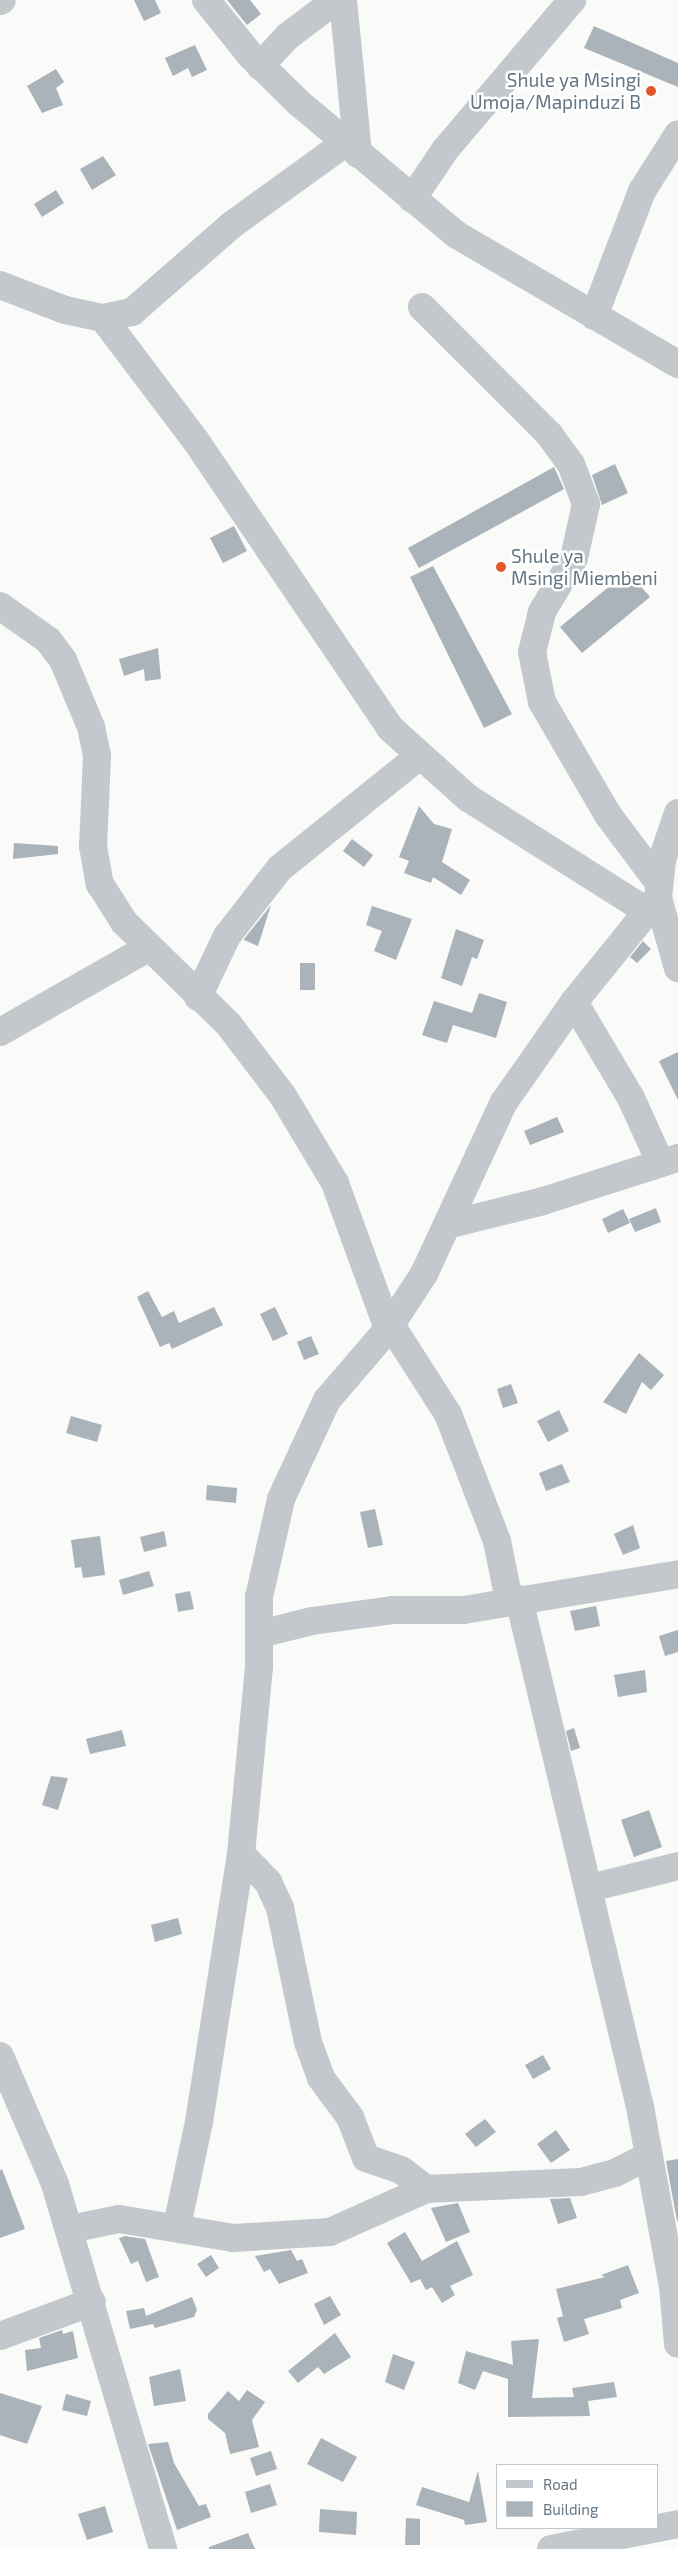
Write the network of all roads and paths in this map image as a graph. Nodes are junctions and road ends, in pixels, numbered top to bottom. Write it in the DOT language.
graph roads {
  1 [pos="206,0"];
  2 [pos="336,0"];
  3 [pos="343,0"];
  4 [pos="572,0"];
  5 [pos="260,66"];
  6 [pos="678,134"];
  7 [pos="352,148"];
  8 [pos="412,199"];
  9 [pos="0,285"];
  10 [pos="422,307"];
  11 [pos="594,316"];
  12 [pos="103,318"];
  13 [pos="678,364"];
  14 [pos="0,606"];
  15 [pos="418,757"];
  16 [pos="678,813"];
  17 [pos="655,897"];
  18 [pos="674,940"];
  19 [pos="148,948"];
  20 [pos="678,968"];
  21 [pos="198,997"];
  22 [pos="574,1002"];
  23 [pos="0,1032"];
  24 [pos="669,1160"];
  25 [pos="447,1224"];
  26 [pos="390,1327"];
  27 [pos="678,1574"];
  28 [pos="514,1599"];
  29 [pos="260,1634"];
  30 [pos="242,1854"];
  31 [pos="678,1866"];
  32 [pos="590,1888"];
  33 [pos="0,2056"];
  34 [pos="650,2156"];
  35 [pos="426,2189"];
  36 [pos="177,2226"];
  37 [pos="70,2229"];
  38 [pos="92,2302"];
  39 [pos="0,2336"];
  40 [pos="678,2344"];
  41 [pos="678,2524"];
  42 [pos="658,2528"];
  43 [pos="653,2529"];
  44 [pos="162,2549"];
  45 [pos="552,2549"];
  1 -- 5 [label="street"];
  2 -- 5 [label="street"];
  3 -- 7 [label="street"];
  4 -- 8 [label="street"];
  5 -- 7 [label="street"];
  6 -- 11 [label="street"];
  7 -- 8 [label="street"];
  7 -- 12 [label="street"];
  8 -- 11 [label="street"];
  9 -- 12 [label="street"];
  10 -- 17 [label="street"];
  11 -- 13 [label="street"];
  12 -- 15 [label="street"];
  14 -- 19 [label="street"];
  15 -- 17 [label="street"];
  15 -- 21 [label="street"];
  16 -- 17 [label="street"];
  17 -- 18 [label="street"];
  17 -- 22 [label="street"];
  18 -- 20 [label="street"];
  19 -- 21 [label="street"];
  19 -- 23 [label="street"];
  21 -- 26 [label="street"];
  22 -- 24 [label="street"];
  22 -- 25 [label="street"];
  24 -- 25 [label="street"];
  25 -- 26 [label="street"];
  26 -- 28 [label="street"];
  26 -- 29 [label="street"];
  27 -- 28 [label="street"];
  28 -- 29 [label="street"];
  28 -- 32 [label="street"];
  29 -- 30 [label="street"];
  30 -- 35 [label="street"];
  30 -- 36 [label="street"];
  31 -- 32 [label="street"];
  32 -- 34 [label="street"];
  33 -- 37 [label="street"];
  34 -- 35 [label="street"];
  34 -- 40 [label="street"];
  35 -- 36 [label="street"];
  36 -- 37 [label="street"];
  37 -- 38 [label="street"];
  38 -- 39 [label="street"];
  38 -- 44 [label="street"];
  41 -- 42 [label="street"];
  43 -- 45 [label="street"];
}
